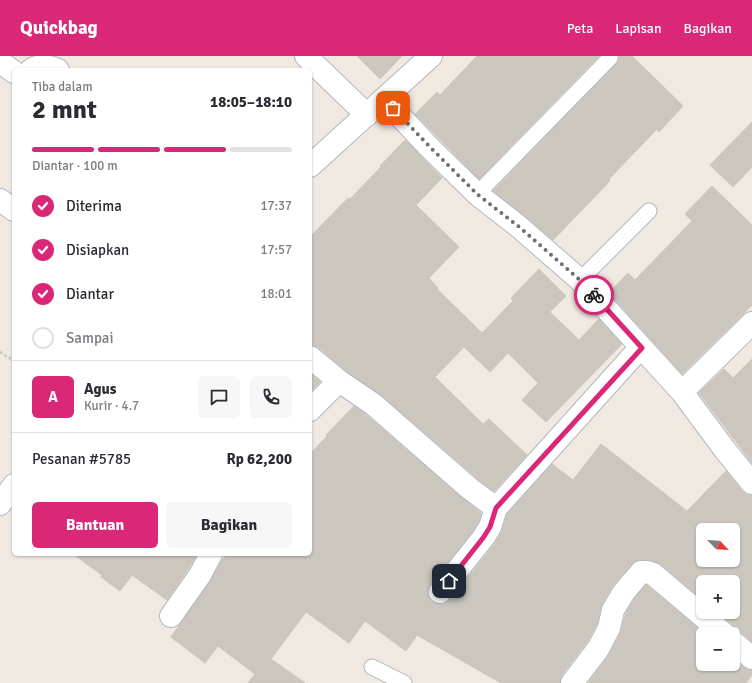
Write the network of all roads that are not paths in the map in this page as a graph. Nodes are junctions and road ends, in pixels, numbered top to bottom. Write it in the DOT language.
graph roads {
  1 [pos="306,56"];
  2 [pos="431,56"];
  3 [pos="610,58"];
  4 [pos="0,62"];
  5 [pos="34,68"];
  6 [pos="53,68"];
  7 [pos="12,71"];
  8 [pos="384,99"];
  9 [pos="367,115"];
  10 [pos="312,164"];
  11 [pos="477,194"];
  12 [pos="0,200"];
  13 [pos="12,209"];
  14 [pos="649,211"];
  15 [pos="580,280"];
  16 [pos="752,323"];
  17 [pos="642,348"];
  18 [pos="312,359"];
  19 [pos="339,381"];
  20 [pos="682,392"];
  21 [pos="312,408"];
  22 [pos="752,483"];
  23 [pos="12,488"];
  24 [pos="0,504"];
  25 [pos="496,508"];
  26 [pos="210,556"];
  27 [pos="440,592"];
  28 [pos="171,616"];
  29 [pos="716,627"];
  30 [pos="740,648"];
  31 [pos="752,658"];
  32 [pos="372,667"];
  33 [pos="404,683"];
  34 [pos="572,683"];
  1 -- 9 [label="street"];
  2 -- 8 [label="street"];
  3 -- 11 [label="lane"];
  4 -- 7 [label="street"];
  5 -- 6 [label="street"];
  8 -- 9 [label="street"];
  8 -- 11 [label="street"];
  9 -- 10 [label="street"];
  11 -- 15 [label="street"];
  12 -- 13 [label="street"];
  14 -- 15 [label="lane"];
  15 -- 17 [label="street"];
  16 -- 20 [label="street"];
  17 -- 20 [label="street"];
  17 -- 25 [label="street"];
  18 -- 19 [label="street"];
  19 -- 21 [label="street"];
  19 -- 25 [label="street"];
  20 -- 22 [label="street"];
  23 -- 24 [label="street"];
  25 -- 27 [label="street"];
  26 -- 28 [label="street"];
  29 -- 34 [label="street"];
  30 -- 31 [label="street"];
  32 -- 33 [label="lane"];
}
